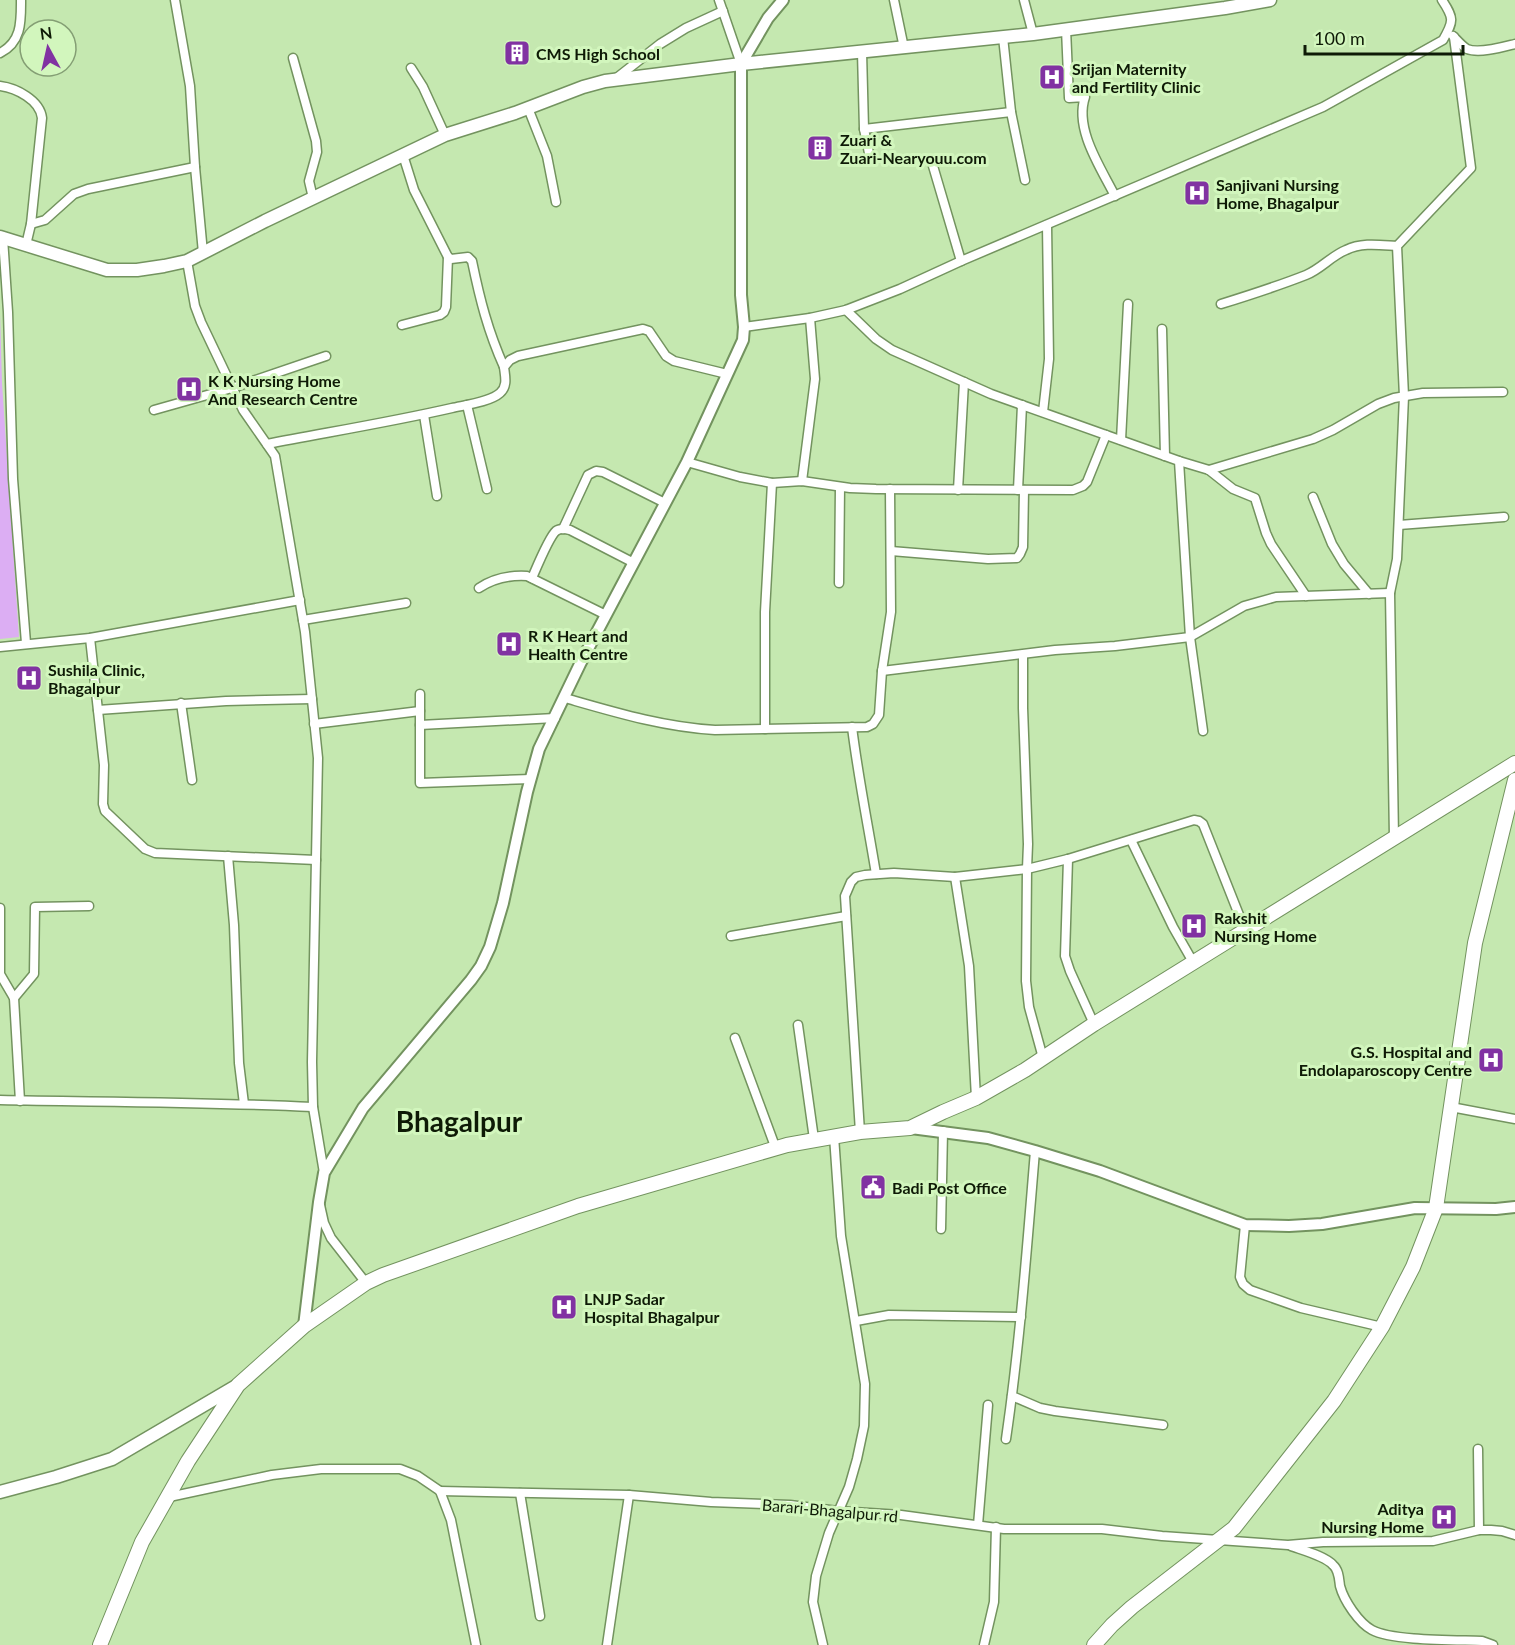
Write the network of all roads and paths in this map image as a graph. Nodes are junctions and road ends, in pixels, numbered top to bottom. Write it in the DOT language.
graph roads {
  1 [pos="21,0"];
  2 [pos="175,0"];
  3 [pos="719,0"];
  4 [pos="783,0"];
  5 [pos="894,0"];
  6 [pos="1024,0"];
  7 [pos="1270,0"];
  8 [pos="1442,0"];
  9 [pos="723,11"];
  10 [pos="1066,29"];
  11 [pos="1033,34"];
  12 [pos="1451,35"];
  13 [pos="1002,37"];
  14 [pos="1515,44"];
  15 [pos="904,48"];
  16 [pos="862,52"];
  17 [pos="0,53"];
  18 [pos="293,57"];
  19 [pos="741,64"];
  20 [pos="411,68"];
  21 [pos="614,80"];
  22 [pos="0,86"];
  23 [pos="528,108"];
  24 [pos="1011,112"];
  25 [pos="864,129"];
  26 [pos="445,135"];
  27 [pos="403,155"];
  28 [pos="870,158"];
  29 [pos="933,166"];
  30 [pos="195,167"];
  31 [pos="1025,180"];
  32 [pos="1114,196"];
  33 [pos="313,198"];
  34 [pos="556,202"];
  35 [pos="31,224"];
  36 [pos="1047,225"];
  37 [pos="2,238"];
  38 [pos="26,245"];
  39 [pos="1397,246"];
  40 [pos="203,253"];
  41 [pos="448,257"];
  42 [pos="187,261"];
  43 [pos="961,261"];
  44 [pos="1128,304"];
  45 [pos="1221,304"];
  46 [pos="846,310"];
  47 [pos="810,318"];
  48 [pos="402,325"];
  49 [pos="744,327"];
  50 [pos="1162,329"];
  51 [pos="326,356"];
  52 [pos="504,367"];
  53 [pos="727,374"];
  54 [pos="964,382"];
  55 [pos="232,388"];
  56 [pos="1503,392"];
  57 [pos="1404,396"];
  58 [pos="467,405"];
  59 [pos="1023,405"];
  60 [pos="154,410"];
  61 [pos="1043,412"];
  62 [pos="424,414"];
  63 [pos="1106,435"];
  64 [pos="1121,440"];
  65 [pos="267,444"];
  66 [pos="1165,456"];
  67 [pos="1179,460"];
  68 [pos="687,462"];
  69 [pos="1209,470"];
  70 [pos="802,481"];
  71 [pos="772,483"];
  72 [pos="840,487"];
  73 [pos="486,489"];
  74 [pos="890,489"];
  75 [pos="958,490"];
  76 [pos="1021,490"];
  77 [pos="438,496"];
  78 [pos="1313,497"];
  79 [pos="665,503"];
  80 [pos="1504,517"];
  81 [pos="1399,525"];
  82 [pos="563,529"];
  83 [pos="891,551"];
  84 [pos="634,563"];
  85 [pos="532,578"];
  86 [pos="839,583"];
  87 [pos="479,588"];
  88 [pos="1390,593"];
  89 [pos="1369,594"];
  90 [pos="1306,596"];
  91 [pos="300,600"];
  92 [pos="406,603"];
  93 [pos="606,615"];
  94 [pos="303,620"];
  95 [pos="1190,637"];
  96 [pos="90,638"];
  97 [pos="26,643"];
  98 [pos="0,646"];
  99 [pos="1023,655"];
  100 [pos="882,671"];
  101 [pos="420,694"];
  102 [pos="565,698"];
  103 [pos="312,699"];
  104 [pos="181,704"];
  105 [pos="98,710"];
  106 [pos="420,711"];
  107 [pos="555,718"];
  108 [pos="314,724"];
  109 [pos="420,725"];
  110 [pos="852,727"];
  111 [pos="765,729"];
  112 [pos="1203,731"];
  113 [pos="1515,763"];
  114 [pos="531,779"];
  115 [pos="192,780"];
  116 [pos="1515,780"];
  117 [pos="1394,838"];
  118 [pos="1131,840"];
  119 [pos="228,856"];
  120 [pos="1068,859"];
  121 [pos="316,860"];
  122 [pos="1027,869"];
  123 [pos="876,874"];
  124 [pos="955,877"];
  125 [pos="89,906"];
  126 [pos="0,908"];
  127 [pos="846,916"];
  128 [pos="1245,930"];
  129 [pos="731,936"];
  130 [pos="1193,962"];
  131 [pos="14,998"];
  132 [pos="1094,1024"];
  133 [pos="798,1025"];
  134 [pos="735,1038"];
  135 [pos="1043,1058"];
  136 [pos="976,1098"];
  137 [pos="0,1100"];
  138 [pos="20,1101"];
  139 [pos="244,1104"];
  140 [pos="313,1107"];
  141 [pos="1451,1107"];
  142 [pos="1515,1119"];
  143 [pos="910,1128"];
  144 [pos="943,1131"];
  145 [pos="860,1132"];
  146 [pos="834,1136"];
  147 [pos="814,1140"];
  148 [pos="776,1149"];
  149 [pos="1035,1151"];
  150 [pos="324,1173"];
  151 [pos="319,1202"];
  152 [pos="1515,1207"];
  153 [pos="1436,1208"];
  154 [pos="1245,1225"];
  155 [pos="941,1229"];
  156 [pos="366,1283"];
  157 [pos="1021,1317"];
  158 [pos="856,1321"];
  159 [pos="304,1326"];
  160 [pos="1382,1327"];
  161 [pos="238,1385"];
  162 [pos="1012,1396"];
  163 [pos="988,1406"];
  164 [pos="1163,1425"];
  165 [pos="1006,1438"];
  166 [pos="1478,1449"];
  167 [pos="440,1491"];
  168 [pos="0,1492"];
  169 [pos="520,1493"];
  170 [pos="629,1495"];
  171 [pos="169,1497"];
  172 [pos="838,1511"];
  173 [pos="978,1525"];
  174 [pos="996,1527"];
  175 [pos="1479,1530"];
  176 [pos="1515,1535"];
  177 [pos="1219,1540"];
  178 [pos="1288,1545"];
  179 [pos="540,1616"];
  180 [pos="1407,1641"];
  181 [pos="100,1645"];
  182 [pos="476,1645"];
  183 [pos="607,1645"];
  184 [pos="823,1645"];
  185 [pos="984,1645"];
  186 [pos="1095,1645"];
  187 [pos="1493,1645"];
  1 -- 17 [label="street"];
  2 -- 30 [label="street"];
  3 -- 9 [label="street"];
  4 -- 19 [label="street"];
  5 -- 15 [label="street"];
  6 -- 11 [label="street"];
  7 -- 10 [label="main road"];
  8 -- 12 [label="street"];
  9 -- 19 [label="street"];
  9 -- 21 [label="street"];
  10 -- 11 [label="main road"];
  10 -- 32 [label="street"];
  11 -- 13 [label="main road"];
  12 -- 14 [label="street"];
  12 -- 32 [label="street"];
  12 -- 39 [label="street"];
  13 -- 15 [label="main road"];
  13 -- 24 [label="street"];
  15 -- 16 [label="main road"];
  16 -- 19 [label="main road"];
  16 -- 25 [label="street"];
  18 -- 33 [label="street"];
  19 -- 21 [label="main road"];
  19 -- 49 [label="street"];
  20 -- 26 [label="street"];
  21 -- 23 [label="main road"];
  22 -- 35 [label="street"];
  23 -- 26 [label="main road"];
  23 -- 34 [label="street"];
  24 -- 25 [label="street"];
  24 -- 31 [label="street"];
  25 -- 28 [label="street"];
  26 -- 27 [label="main road"];
  27 -- 33 [label="main road"];
  27 -- 41 [label="street"];
  29 -- 43 [label="street"];
  30 -- 35 [label="street"];
  30 -- 40 [label="street"];
  32 -- 36 [label="street"];
  33 -- 40 [label="main road"];
  35 -- 38 [label="street"];
  36 -- 43 [label="street"];
  36 -- 61 [label="street"];
  37 -- 38 [label="main road"];
  37 -- 97 [label="street"];
  38 -- 42 [label="main road"];
  39 -- 45 [label="street"];
  39 -- 57 [label="street"];
  40 -- 42 [label="main road"];
  41 -- 48 [label="street"];
  41 -- 52 [label="street"];
  42 -- 55 [label="street"];
  43 -- 46 [label="street"];
  44 -- 64 [label="street"];
  46 -- 47 [label="street"];
  46 -- 54 [label="street"];
  47 -- 49 [label="street"];
  47 -- 70 [label="street"];
  49 -- 53 [label="street"];
  50 -- 66 [label="street"];
  51 -- 55 [label="street"];
  52 -- 53 [label="street"];
  52 -- 58 [label="street"];
  53 -- 68 [label="street"];
  54 -- 59 [label="street"];
  54 -- 75 [label="street"];
  55 -- 60 [label="street"];
  55 -- 65 [label="street"];
  56 -- 57 [label="street"];
  57 -- 69 [label="street"];
  57 -- 81 [label="street"];
  58 -- 62 [label="street"];
  58 -- 73 [label="street"];
  59 -- 61 [label="street"];
  59 -- 76 [label="street"];
  61 -- 63 [label="street"];
  62 -- 65 [label="street"];
  62 -- 77 [label="street"];
  63 -- 64 [label="street"];
  63 -- 76 [label="street"];
  64 -- 66 [label="street"];
  65 -- 91 [label="street"];
  66 -- 67 [label="street"];
  67 -- 69 [label="street"];
  67 -- 95 [label="street"];
  68 -- 71 [label="street"];
  68 -- 79 [label="street"];
  69 -- 90 [label="street"];
  70 -- 71 [label="street"];
  70 -- 72 [label="street"];
  71 -- 111 [label="street"];
  72 -- 74 [label="street"];
  72 -- 86 [label="street"];
  74 -- 75 [label="street"];
  74 -- 83 [label="street"];
  75 -- 76 [label="street"];
  76 -- 83 [label="street"];
  78 -- 89 [label="street"];
  79 -- 82 [label="street"];
  79 -- 84 [label="street"];
  80 -- 81 [label="street"];
  81 -- 88 [label="street"];
  82 -- 84 [label="street"];
  82 -- 85 [label="street"];
  83 -- 100 [label="street"];
  84 -- 93 [label="street"];
  85 -- 87 [label="street"];
  85 -- 93 [label="street"];
  88 -- 89 [label="street"];
  88 -- 117 [label="street"];
  89 -- 90 [label="street"];
  90 -- 95 [label="street"];
  91 -- 94 [label="street"];
  91 -- 96 [label="street"];
  92 -- 94 [label="street"];
  93 -- 102 [label="street"];
  94 -- 103 [label="street"];
  95 -- 99 [label="street"];
  95 -- 112 [label="street"];
  96 -- 97 [label="street"];
  96 -- 105 [label="street"];
  97 -- 98 [label="street"];
  99 -- 100 [label="street"];
  99 -- 122 [label="street"];
  100 -- 110 [label="street"];
  101 -- 106 [label="street"];
  102 -- 107 [label="street"];
  102 -- 111 [label="street"];
  103 -- 104 [label="street"];
  103 -- 108 [label="street"];
  104 -- 105 [label="street"];
  104 -- 115 [label="street"];
  105 -- 119 [label="street"];
  106 -- 108 [label="street"];
  106 -- 109 [label="street"];
  107 -- 109 [label="street"];
  107 -- 114 [label="street"];
  108 -- 121 [label="street"];
  109 -- 114 [label="street"];
  110 -- 111 [label="street"];
  110 -- 123 [label="street"];
  113 -- 117 [label="main road"];
  114 -- 150 [label="street"];
  116 -- 141 [label="main road"];
  117 -- 128 [label="main road"];
  118 -- 120 [label="street"];
  118 -- 128 [label="street"];
  118 -- 130 [label="street"];
  119 -- 121 [label="street"];
  119 -- 139 [label="street"];
  120 -- 122 [label="street"];
  120 -- 132 [label="street"];
  121 -- 140 [label="street"];
  122 -- 124 [label="street"];
  122 -- 135 [label="street"];
  123 -- 124 [label="street"];
  123 -- 127 [label="street"];
  124 -- 136 [label="street"];
  125 -- 131 [label="street"];
  126 -- 131 [label="street"];
  127 -- 129 [label="street"];
  127 -- 145 [label="street"];
  128 -- 130 [label="main road"];
  130 -- 132 [label="main road"];
  131 -- 138 [label="street"];
  132 -- 135 [label="main road"];
  133 -- 147 [label="street"];
  134 -- 148 [label="street"];
  135 -- 136 [label="main road"];
  136 -- 143 [label="main road"];
  137 -- 138 [label="street"];
  138 -- 139 [label="street"];
  139 -- 140 [label="street"];
  140 -- 150 [label="street"];
  141 -- 142 [label="street"];
  141 -- 153 [label="main road"];
  143 -- 144 [label="street"];
  143 -- 145 [label="main road"];
  144 -- 149 [label="street"];
  144 -- 155 [label="street"];
  145 -- 146 [label="main road"];
  146 -- 147 [label="main road"];
  146 -- 158 [label="street"];
  147 -- 148 [label="main road"];
  148 -- 156 [label="main road"];
  149 -- 154 [label="street"];
  149 -- 157 [label="street"];
  150 -- 151 [label="street"];
  151 -- 156 [label="street"];
  151 -- 159 [label="street"];
  152 -- 153 [label="street"];
  153 -- 154 [label="street"];
  153 -- 160 [label="main road"];
  154 -- 160 [label="street"];
  156 -- 159 [label="main road"];
  157 -- 158 [label="street"];
  157 -- 162 [label="street"];
  158 -- 172 [label="street"];
  159 -- 161 [label="main road"];
  160 -- 177 [label="main road"];
  161 -- 168 [label="main road"];
  161 -- 171 [label="main road"];
  162 -- 164 [label="street"];
  162 -- 165 [label="street"];
  163 -- 173 [label="street"];
  166 -- 175 [label="street"];
  167 -- 169 [label="street, Barari-Bhagalpur rd"];
  167 -- 171 [label="street"];
  167 -- 182 [label="street"];
  169 -- 170 [label="street, Barari-Bhagalpur rd"];
  169 -- 179 [label="street"];
  170 -- 172 [label="street, Barari-Bhagalpur rd"];
  170 -- 183 [label="street"];
  171 -- 181 [label="main road"];
  172 -- 173 [label="street, Barari-Bhagalpur rd"];
  172 -- 184 [label="street"];
  173 -- 174 [label="street, Barari-Bhagalpur rd"];
  174 -- 177 [label="street, Barari-Bhagalpur rd"];
  174 -- 185 [label="street"];
  175 -- 176 [label="street"];
  175 -- 178 [label="street"];
  177 -- 178 [label="street, Barari-Bhagalpur rd"];
  177 -- 186 [label="main road"];
  178 -- 180 [label="street"];
  180 -- 187 [label="street"];
}
